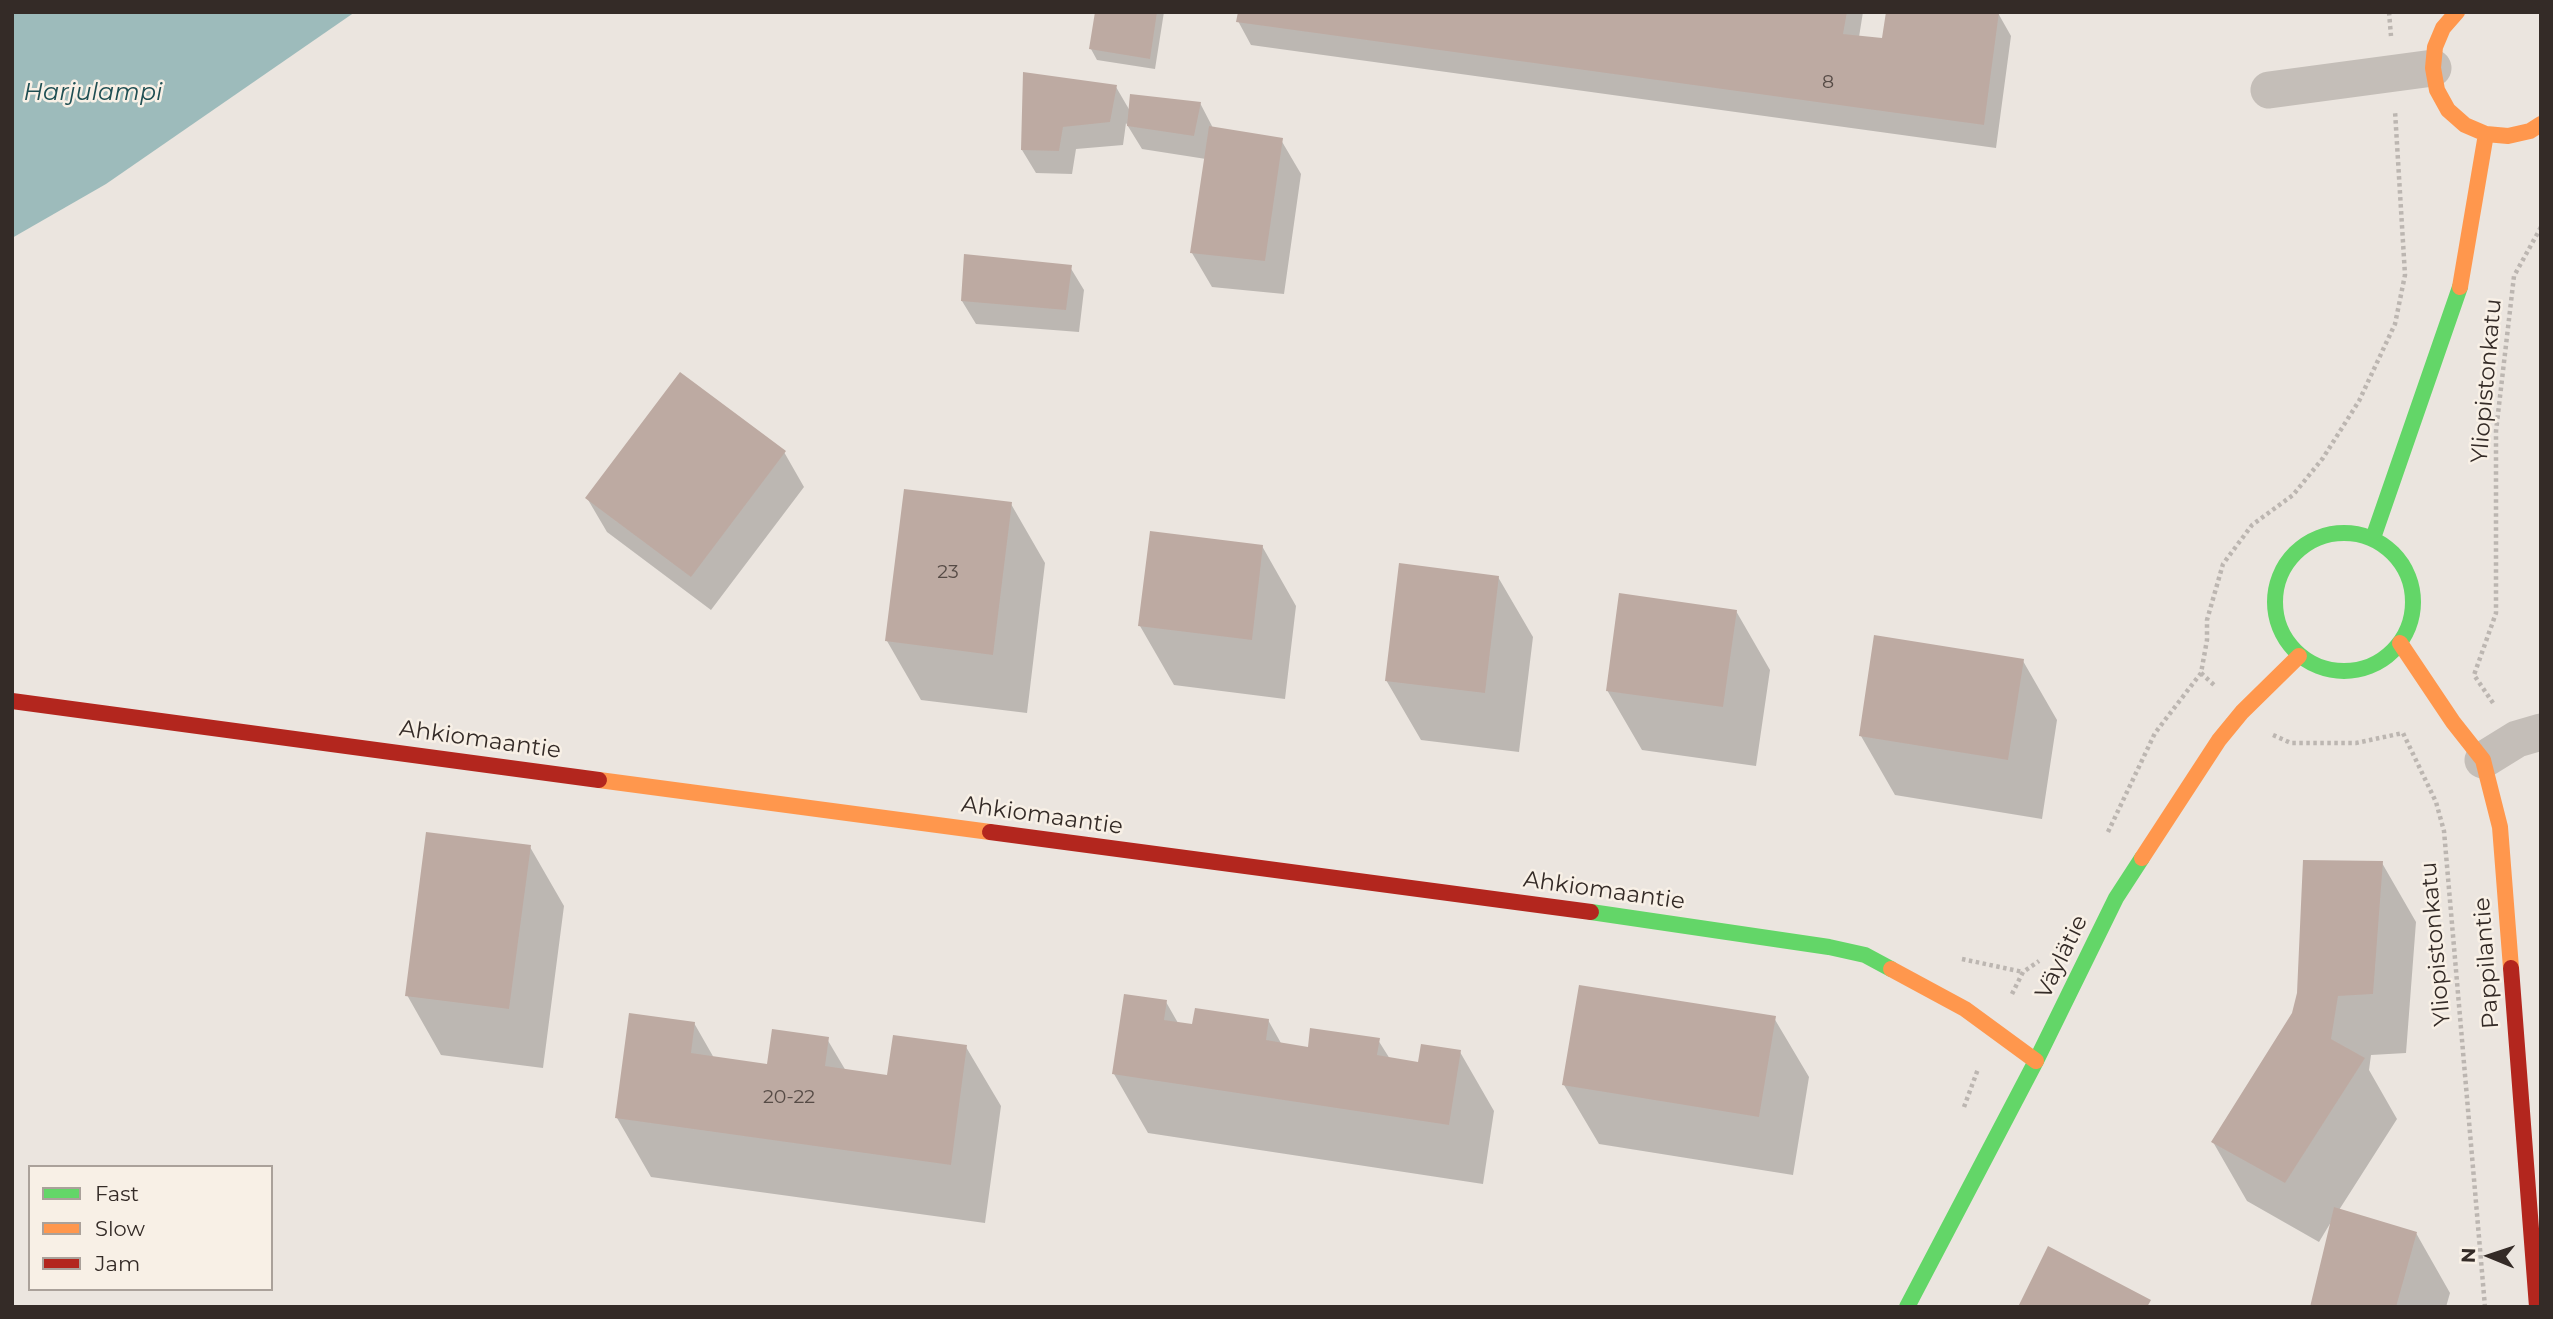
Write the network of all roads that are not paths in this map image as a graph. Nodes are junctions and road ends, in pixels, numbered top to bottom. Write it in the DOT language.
graph roads {
  1 [pos="2457,12"];
  2 [pos="2432,68"];
  3 [pos="2269,90"];
  4 [pos="2541,124"];
  5 [pos="2486,134"];
  6 [pos="2373,538"];
  7 [pos="2400,643"];
  8 [pos="2299,656"];
  9 [pos="12,701"];
  10 [pos="2529,735"];
  11 [pos="2483,760"];
  12 [pos="2036,1061"];
  13 [pos="1907,1307"];
  14 [pos="2537,1307"];
  1 -- 2 [label="street"];
  2 -- 3 [label="street"];
  2 -- 5 [label="street"];
  4 -- 5 [label="street"];
  5 -- 6 [label="street"];
  6 -- 7 [label="street"];
  6 -- 8 [label="street"];
  7 -- 8 [label="street"];
  7 -- 11 [label="street, Pappilantie"];
  8 -- 12 [label="street, Väylätie"];
  9 -- 12 [label="street, Ahkiomaantie"];
  10 -- 11 [label="street"];
  11 -- 14 [label="street, Pappilantie"];
  12 -- 13 [label="street, Väylätie"];
}
